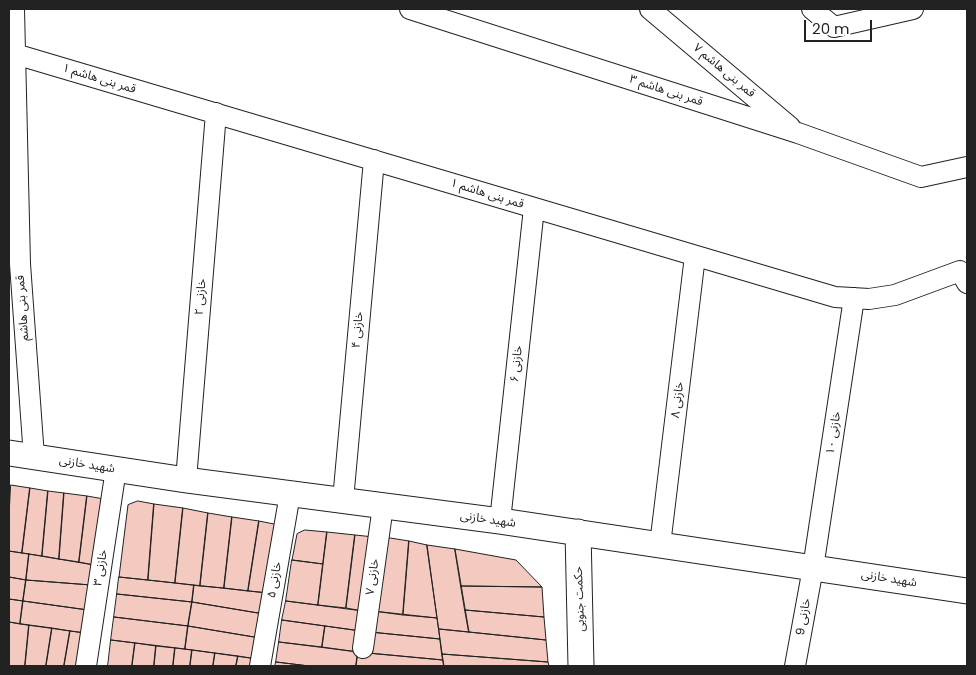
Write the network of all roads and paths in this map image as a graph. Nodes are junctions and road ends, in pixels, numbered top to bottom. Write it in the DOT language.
graph roads {
  1 [pos="14,9"];
  2 [pos="410,9"];
  3 [pos="650,9"];
  4 [pos="812,9"];
  5 [pos="913,9"];
  6 [pos="15,54"];
  7 [pos="12,111"];
  8 [pos="216,114"];
  9 [pos="798,133"];
  10 [pos="374,160"];
  11 [pos="967,167"];
  12 [pos="534,208"];
  13 [pos="695,256"];
  14 [pos="964,277"];
  15 [pos="854,298"];
  16 [pos="9,453"];
  17 [pos="34,457"];
  18 [pos="116,469"];
  19 [pos="186,480"];
  20 [pos="290,494"];
  21 [pos="343,500"];
  22 [pos="383,506"];
  23 [pos="500,521"];
  24 [pos="578,532"];
  25 [pos="660,545"];
  26 [pos="813,568"];
  27 [pos="967,591"];
  28 [pos="363,648"];
  29 [pos="86,666"];
  30 [pos="260,666"];
  31 [pos="582,666"];
  32 [pos="795,666"];
  1 -- 6 [label="street, قمر بنی هاشم"];
  2 -- 9 [label="street, قمر بنی هاشم ۳"];
  3 -- 9 [label="street, قمر بنی هاشم ۷"];
  4 -- 5 [label="street"];
  6 -- 7 [label="street, قمر بنی هاشم"];
  6 -- 8 [label="street, قمر بنی هاشم ۱"];
  7 -- 17 [label="street, قمر بنی هاشم"];
  8 -- 10 [label="street, قمر بنی هاشم ۱"];
  8 -- 19 [label="street, خازنی ۲"];
  9 -- 11 [label="street, قمر بنی هاشم ۳"];
  10 -- 12 [label="street, قمر بنی هاشم ۱"];
  10 -- 21 [label="street, خازنی ۴"];
  12 -- 13 [label="street, قمر بنی هاشم ۱"];
  12 -- 23 [label="street, خازنی ۶"];
  13 -- 15 [label="street, قمر بنی هاشم ۱"];
  13 -- 25 [label="street, خازنی ۸"];
  14 -- 15 [label="street, قمر بنی هاشم ۱"];
  15 -- 26 [label="street, خازنی ۱۰"];
  16 -- 17 [label="street, شهید خازنی"];
  17 -- 18 [label="street, شهید خازنی"];
  18 -- 19 [label="street, شهید خازنی"];
  18 -- 29 [label="street, خازنی ۳"];
  19 -- 20 [label="street, شهید خازنی"];
  20 -- 21 [label="street, شهید خازنی"];
  20 -- 30 [label="street, خازنی ۵"];
  21 -- 22 [label="street, شهید خازنی"];
  22 -- 23 [label="street, شهید خازنی"];
  22 -- 28 [label="street, خازنی ۷"];
  23 -- 24 [label="street, شهید خازنی"];
  24 -- 25 [label="street, شهید خازنی"];
  24 -- 31 [label="street, حکمت جنوبی"];
  25 -- 26 [label="street, شهید خازنی"];
  26 -- 27 [label="street, شهید خازنی"];
  26 -- 32 [label="street, خازنی 9"];
}
